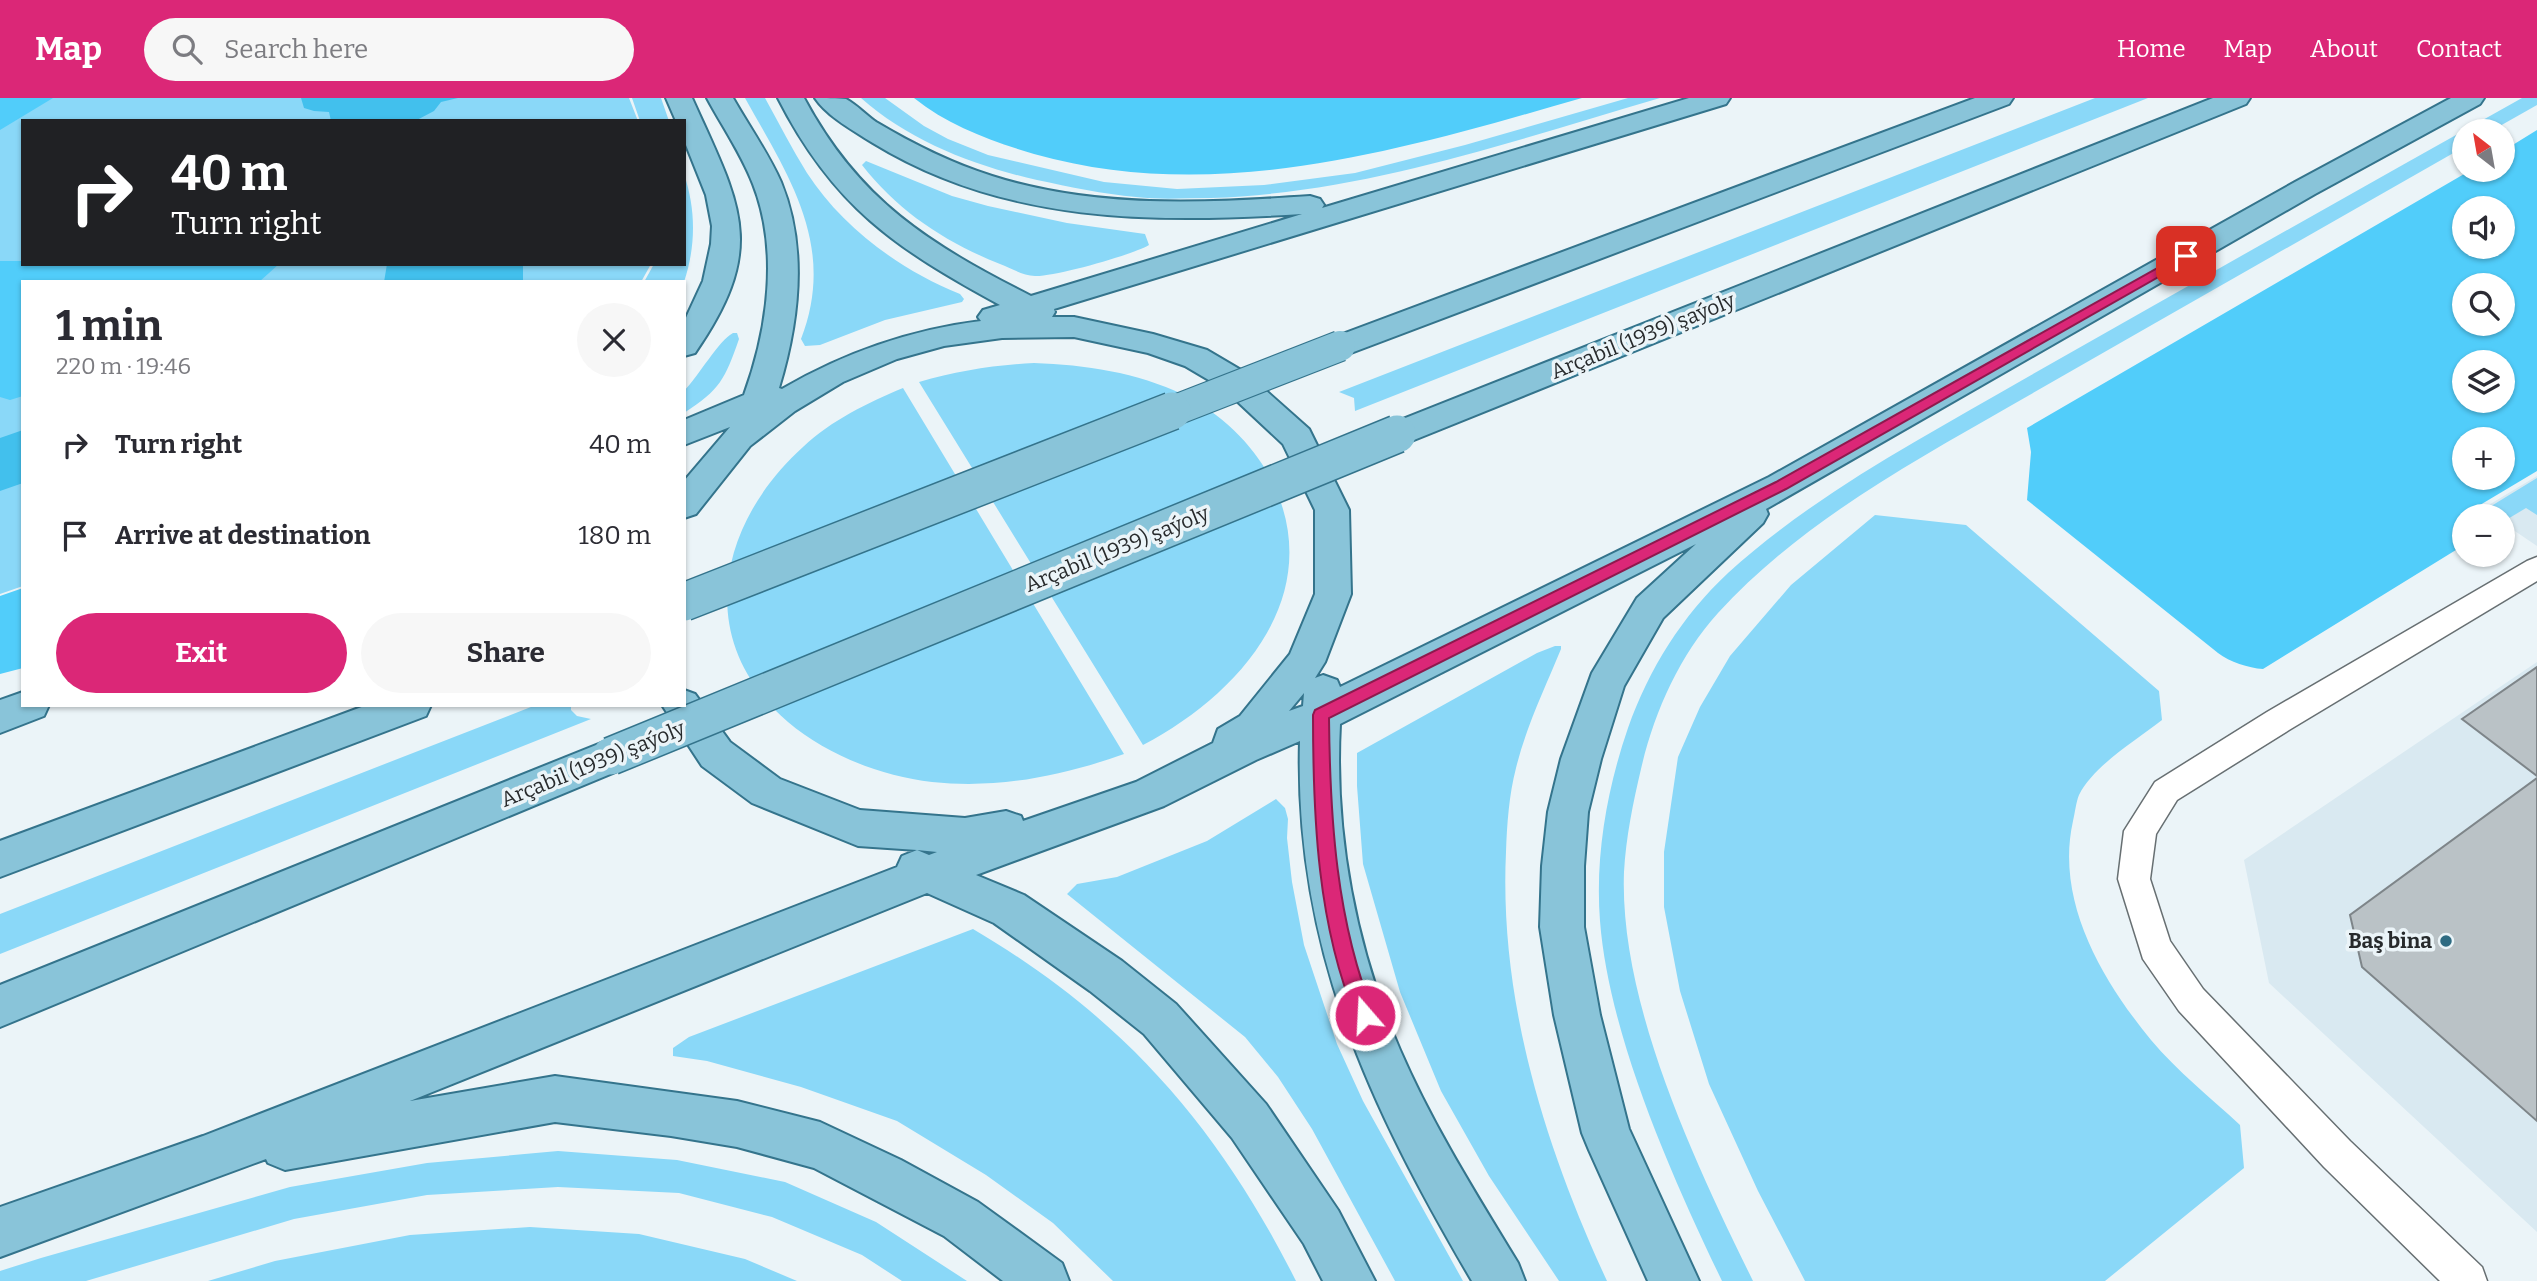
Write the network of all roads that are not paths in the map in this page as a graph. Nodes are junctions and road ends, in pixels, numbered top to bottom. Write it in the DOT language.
graph roads {
  1 [pos="679,98"];
  2 [pos="720,98"];
  3 [pos="791,98"];
  4 [pos="828,98"];
  5 [pos="1717,98"];
  6 [pos="2000,98"];
  7 [pos="2237,98"];
  8 [pos="2471,98"];
  9 [pos="1375,201"];
  10 [pos="1026,306"];
  11 [pos="1074,327"];
  12 [pos="686,342"];
  13 [pos="886,352"];
  14 [pos="760,401"];
  15 [pos="686,432"];
  16 [pos="738,438"];
  17 [pos="1781,486"];
  18 [pos="686,503"];
  19 [pos="2537,568"];
  20 [pos="1333,594"];
  21 [pos="686,601"];
  22 [pos="25,707"];
  23 [pos="407,707"];
  24 [pos="682,707"];
  25 [pos="1321,715"];
  26 [pos="0,717"];
  27 [pos="766,791"];
  28 [pos="1150,794"];
  29 [pos="0,859"];
  30 [pos="927,874"];
  31 [pos="0,1006"];
  32 [pos="203,1160"];
  33 [pos="0,1232"];
  34 [pos="1044,1281"];
  35 [pos="1350,1281"];
  36 [pos="1500,1281"];
  37 [pos="1674,1281"];
  38 [pos="2468,1281"];
  1 -- 12 [label="main road"];
  2 -- 14 [label="main road"];
  3 -- 10 [label="main road"];
  4 -- 9 [label="main road"];
  5 -- 9 [label="main road"];
  6 -- 21 [label="main road, bridge"];
  7 -- 31 [label="main road, Arçabil (1939) şaýoly, bridge"];
  8 -- 17 [label="main road"];
  9 -- 10 [label="main road"];
  10 -- 11 [label="main road"];
  10 -- 13 [label="main road"];
  11 -- 13 [label="main road"];
  11 -- 20 [label="main road"];
  13 -- 14 [label="main road"];
  13 -- 16 [label="main road"];
  14 -- 15 [label="main road"];
  14 -- 16 [label="main road"];
  16 -- 18 [label="main road"];
  17 -- 25 [label="main road"];
  17 -- 37 [label="main road"];
  19 -- 38 [label="lane"];
  20 -- 25 [label="main road"];
  20 -- 28 [label="main road"];
  22 -- 26 [label="main road"];
  23 -- 29 [label="main road"];
  24 -- 27 [label="main road"];
  25 -- 28 [label="main road"];
  25 -- 36 [label="main road"];
  27 -- 28 [label="main road"];
  27 -- 30 [label="main road"];
  28 -- 30 [label="main road"];
  30 -- 32 [label="main road"];
  30 -- 35 [label="main road"];
  32 -- 33 [label="main road"];
  32 -- 34 [label="main road"];
}
